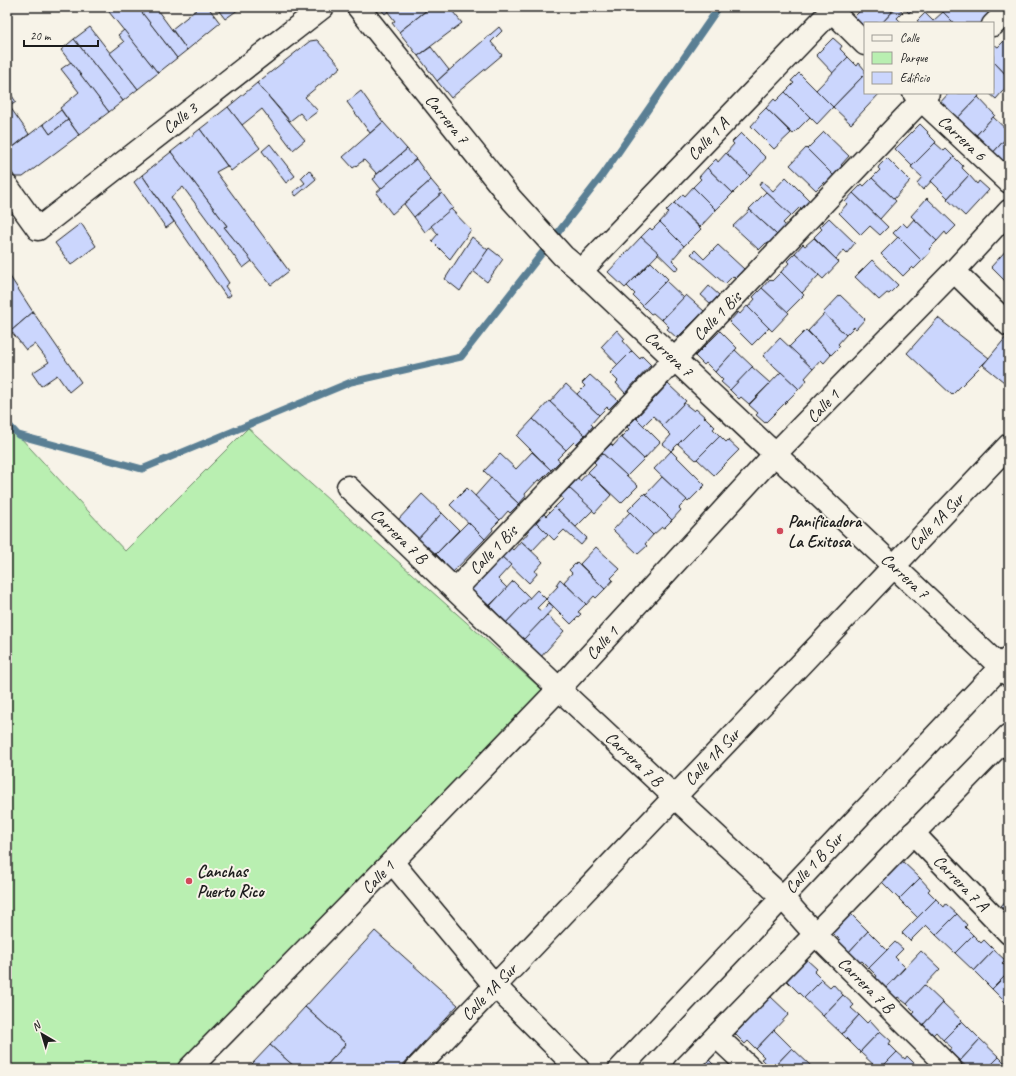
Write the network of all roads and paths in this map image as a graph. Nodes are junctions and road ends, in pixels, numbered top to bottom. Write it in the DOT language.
graph roads {
  1 [pos="323,7"];
  2 [pos="358,7"];
  3 [pos="833,9"];
  4 [pos="1009,9"];
  5 [pos="994,24"];
  6 [pos="864,43"];
  7 [pos="922,95"];
  8 [pos="1009,182"];
  9 [pos="7,186"];
  10 [pos="1009,211"];
  11 [pos="581,271"];
  12 [pos="954,271"];
  13 [pos="1009,325"];
  14 [pos="675,360"];
  15 [pos="1009,444"];
  16 [pos="775,454"];
  17 [pos="348,487"];
  18 [pos="894,566"];
  19 [pos="455,590"];
  20 [pos="1006,666"];
  21 [pos="559,689"];
  22 [pos="1009,735"];
  23 [pos="675,796"];
  24 [pos="913,833"];
  25 [pos="392,862"];
  26 [pos="782,898"];
  27 [pos="1009,933"];
  28 [pos="815,934"];
  29 [pos="495,986"];
  30 [pos="716,1036"];
  31 [pos="189,1069"];
  32 [pos="416,1069"];
  33 [pos="578,1069"];
  34 [pos="620,1069"];
  35 [pos="684,1069"];
  36 [pos="751,1069"];
  37 [pos="951,1069"];
  1 -- 9 [label="street, Calle 3"];
  2 -- 11 [label="street, Carrera 7"];
  3 -- 6 [label="street"];
  3 -- 11 [label="street, Calle 1 A"];
  4 -- 5 [label="street"];
  7 -- 8 [label="street, Carrera 6"];
  7 -- 14 [label="street, Calle 1 Bis"];
  10 -- 12 [label="street, Calle 1"];
  11 -- 14 [label="street, Carrera 7"];
  12 -- 13 [label="street"];
  12 -- 16 [label="street, Calle 1"];
  14 -- 16 [label="street, Carrera 7"];
  14 -- 19 [label="street, Calle 1 Bis"];
  15 -- 18 [label="street, Calle 1A Sur"];
  16 -- 18 [label="street, Carrera 7"];
  16 -- 21 [label="street, Calle 1"];
  17 -- 19 [label="street, Carrera 7 B"];
  18 -- 20 [label="street, Carrera 7"];
  18 -- 23 [label="street, Calle 1A Sur"];
  19 -- 21 [label="street, Carrera 7 B"];
  20 -- 26 [label="street, Calle 1 B Sur"];
  21 -- 23 [label="street, Carrera 7 B"];
  21 -- 25 [label="street, Calle 1"];
  22 -- 24 [label="street"];
  23 -- 26 [label="street, Carrera 7 B"];
  23 -- 29 [label="street, Calle 1A Sur"];
  24 -- 27 [label="street, Carrera 7 A"];
  24 -- 28 [label="street"];
  25 -- 29 [label="street"];
  25 -- 31 [label="street, Calle 1"];
  26 -- 28 [label="street, Carrera 7 B"];
  26 -- 34 [label="street, Calle 1 B Sur"];
  28 -- 30 [label="street"];
  28 -- 37 [label="street, Carrera 7 B"];
  29 -- 32 [label="street, Calle 1A Sur"];
  29 -- 33 [label="street"];
  30 -- 35 [label="street"];
  30 -- 36 [label="street"];
}
